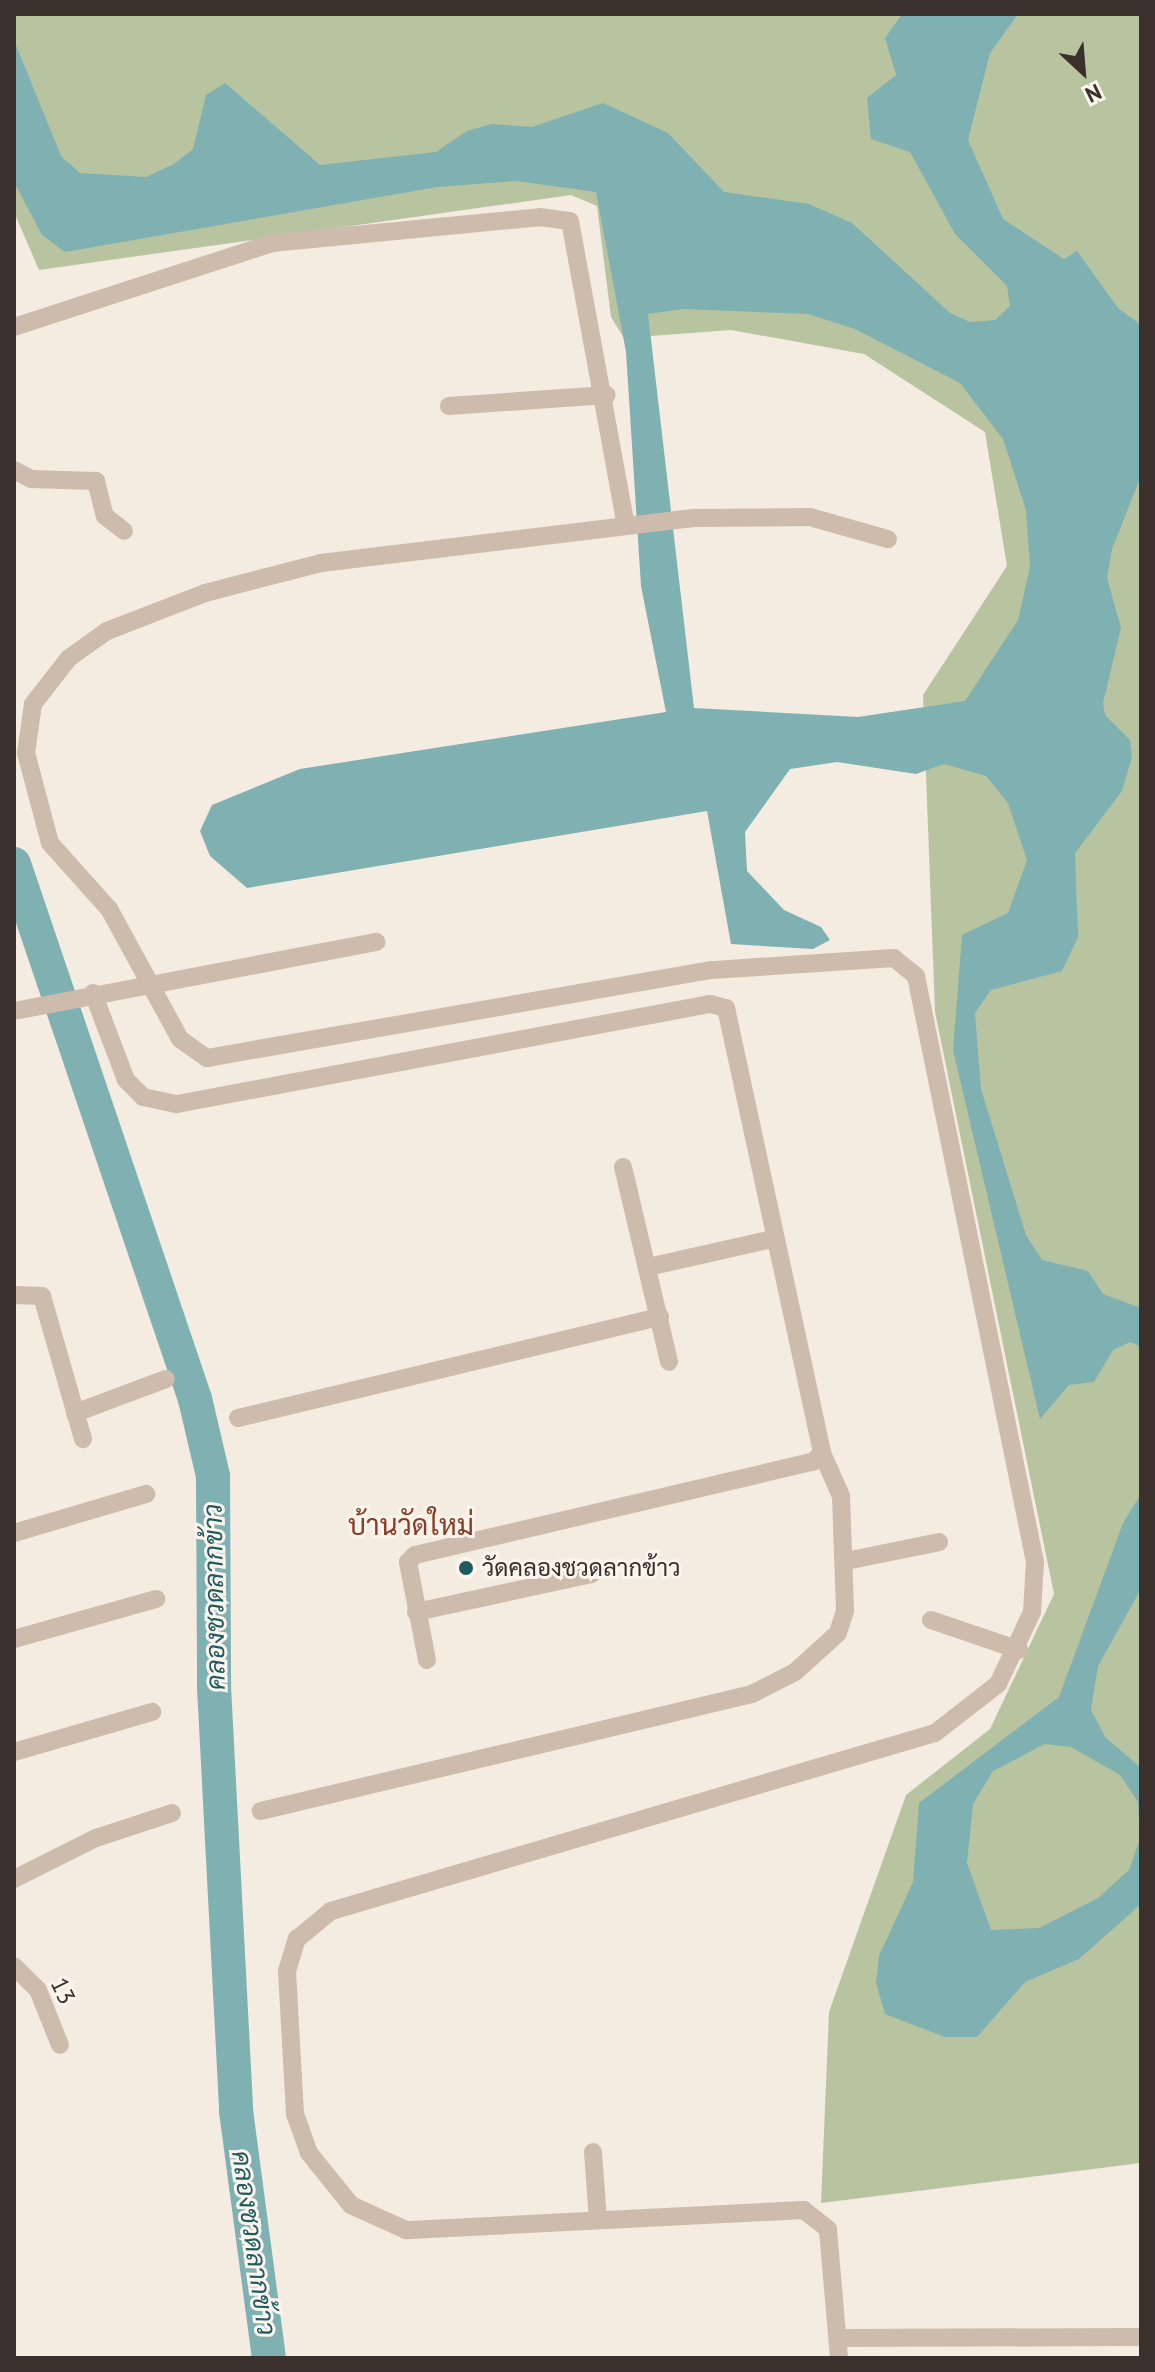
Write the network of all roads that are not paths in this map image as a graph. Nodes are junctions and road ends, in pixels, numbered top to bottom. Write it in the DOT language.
graph roads {
  1 [pos="14,327"];
  2 [pos="607,395"];
  3 [pos="449,406"];
  4 [pos="14,470"];
  5 [pos="630,526"];
  6 [pos="124,531"];
  7 [pos="888,539"];
  8 [pos="377,942"];
  9 [pos="149,981"];
  10 [pos="93,993"];
  11 [pos="14,1011"];
  12 [pos="623,1167"];
  13 [pos="772,1239"];
  14 [pos="648,1267"];
  15 [pos="14,1295"];
  16 [pos="660,1317"];
  17 [pos="669,1362"];
  18 [pos="166,1379"];
  19 [pos="75,1413"];
  20 [pos="238,1418"];
  21 [pos="83,1439"];
  22 [pos="822,1453"];
  23 [pos="146,1494"];
  24 [pos="14,1533"];
  25 [pos="939,1542"];
  26 [pos="846,1561"];
  27 [pos="592,1574"];
  28 [pos="156,1599"];
  29 [pos="416,1612"];
  30 [pos="931,1620"];
  31 [pos="14,1639"];
  32 [pos="1019,1650"];
  33 [pos="427,1660"];
  34 [pos="152,1712"];
  35 [pos="14,1752"];
  36 [pos="261,1811"];
  37 [pos="172,1813"];
  38 [pos="14,1879"];
  39 [pos="14,1966"];
  40 [pos="60,2045"];
  41 [pos="593,2152"];
  42 [pos="598,2220"];
  43 [pos="1141,2337"];
  44 [pos="838,2338"];
  45 [pos="839,2358"];
  1 -- 2 [label="street"];
  2 -- 3 [label="street"];
  2 -- 5 [label="street"];
  4 -- 6 [label="street"];
  5 -- 7 [label="street"];
  5 -- 9 [label="street"];
  8 -- 9 [label="street"];
  9 -- 10 [label="street"];
  9 -- 32 [label="street"];
  10 -- 11 [label="street"];
  10 -- 13 [label="street"];
  12 -- 14 [label="street"];
  13 -- 14 [label="street"];
  13 -- 22 [label="street"];
  14 -- 16 [label="street"];
  15 -- 19 [label="street"];
  16 -- 17 [label="street"];
  16 -- 20 [label="street"];
  18 -- 19 [label="street"];
  19 -- 21 [label="street"];
  22 -- 26 [label="street"];
  22 -- 29 [label="street"];
  23 -- 24 [label="street"];
  25 -- 26 [label="street"];
  26 -- 36 [label="street"];
  27 -- 29 [label="street"];
  28 -- 31 [label="street"];
  29 -- 33 [label="street"];
  30 -- 32 [label="street"];
  32 -- 42 [label="street"];
  34 -- 35 [label="street"];
  37 -- 38 [label="street"];
  39 -- 40 [label="street, 13"];
  41 -- 42 [label="street"];
  42 -- 44 [label="street"];
  43 -- 44 [label="street"];
  44 -- 45 [label="street"];
}
